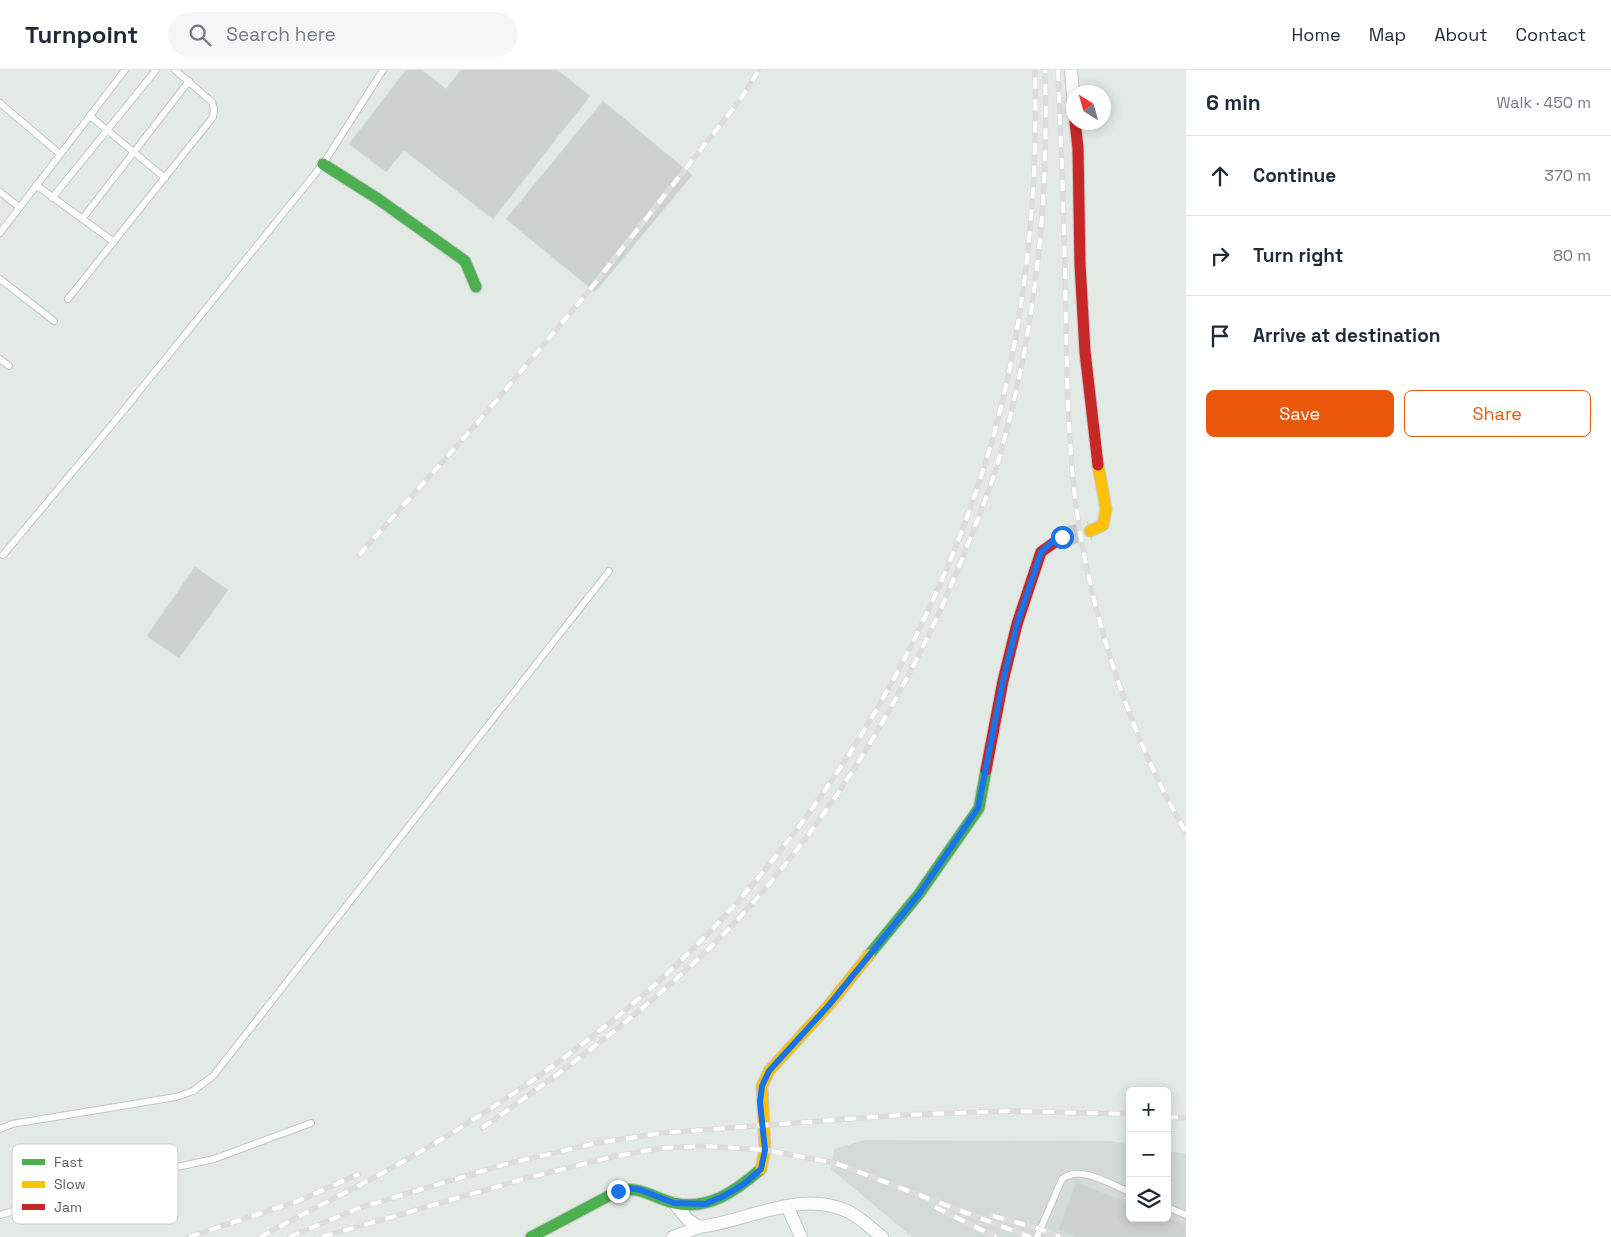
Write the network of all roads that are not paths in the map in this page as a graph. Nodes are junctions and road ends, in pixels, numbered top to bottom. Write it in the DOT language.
graph roads {
  1 [pos="126,70"];
  2 [pos="156,70"];
  3 [pos="175,70"];
  4 [pos="383,70"];
  5 [pos="1071,70"];
  6 [pos="189,81"];
  7 [pos="1072,85"];
  8 [pos="0,103"];
  9 [pos="90,116"];
  10 [pos="1076,130"];
  11 [pos="108,131"];
  12 [pos="134,153"];
  13 [pos="60,154"];
  14 [pos="323,164"];
  15 [pos="165,178"];
  16 [pos="36,186"];
  17 [pos="0,192"];
  18 [pos="52,198"];
  19 [pos="19,207"];
  20 [pos="82,220"];
  21 [pos="0,233"];
  22 [pos="114,242"];
  23 [pos="0,278"];
  24 [pos="476,287"];
  25 [pos="68,299"];
  26 [pos="54,321"];
  27 [pos="0,359"];
  28 [pos="9,366"];
  29 [pos="1090,531"];
  30 [pos="1062,537"];
  31 [pos="3,555"];
  32 [pos="609,571"];
  33 [pos="311,1123"];
  34 [pos="0,1128"];
  35 [pos="178,1167"];
  36 [pos="1126,1191"];
  37 [pos="674,1203"];
  38 [pos="787,1206"];
  39 [pos="1171,1208"];
  40 [pos="12,1211"];
  41 [pos="1185,1212"];
  42 [pos="0,1215"];
  43 [pos="699,1227"];
  44 [pos="531,1237"];
  45 [pos="673,1237"];
  46 [pos="801,1237"];
  47 [pos="882,1237"];
  48 [pos="1037,1237"];
  1 -- 9 [label="lane"];
  2 -- 11 [label="lane"];
  3 -- 6 [label="lane"];
  4 -- 14 [label="lane"];
  5 -- 7 [label="street"];
  6 -- 12 [label="lane"];
  6 -- 15 [label="lane"];
  8 -- 13 [label="lane"];
  9 -- 11 [label="lane"];
  9 -- 13 [label="lane"];
  10 -- 29 [label="street"];
  11 -- 12 [label="lane"];
  11 -- 18 [label="lane"];
  12 -- 15 [label="lane"];
  12 -- 20 [label="lane"];
  13 -- 16 [label="lane"];
  14 -- 24 [label="street"];
  14 -- 31 [label="lane"];
  15 -- 22 [label="lane"];
  16 -- 18 [label="lane"];
  16 -- 19 [label="lane"];
  17 -- 19 [label="lane"];
  18 -- 20 [label="lane"];
  19 -- 21 [label="lane"];
  20 -- 22 [label="lane"];
  22 -- 25 [label="lane"];
  23 -- 26 [label="lane"];
  27 -- 28 [label="lane"];
  30 -- 37 [label="street"];
  32 -- 34 [label="lane"];
  33 -- 35 [label="lane"];
  36 -- 48 [label="lane"];
  37 -- 43 [label="street"];
  37 -- 44 [label="street"];
  38 -- 43 [label="street"];
  38 -- 46 [label="street"];
  38 -- 47 [label="street"];
  39 -- 41 [label="lane"];
  40 -- 42 [label="lane"];
  43 -- 45 [label="street"];
}
